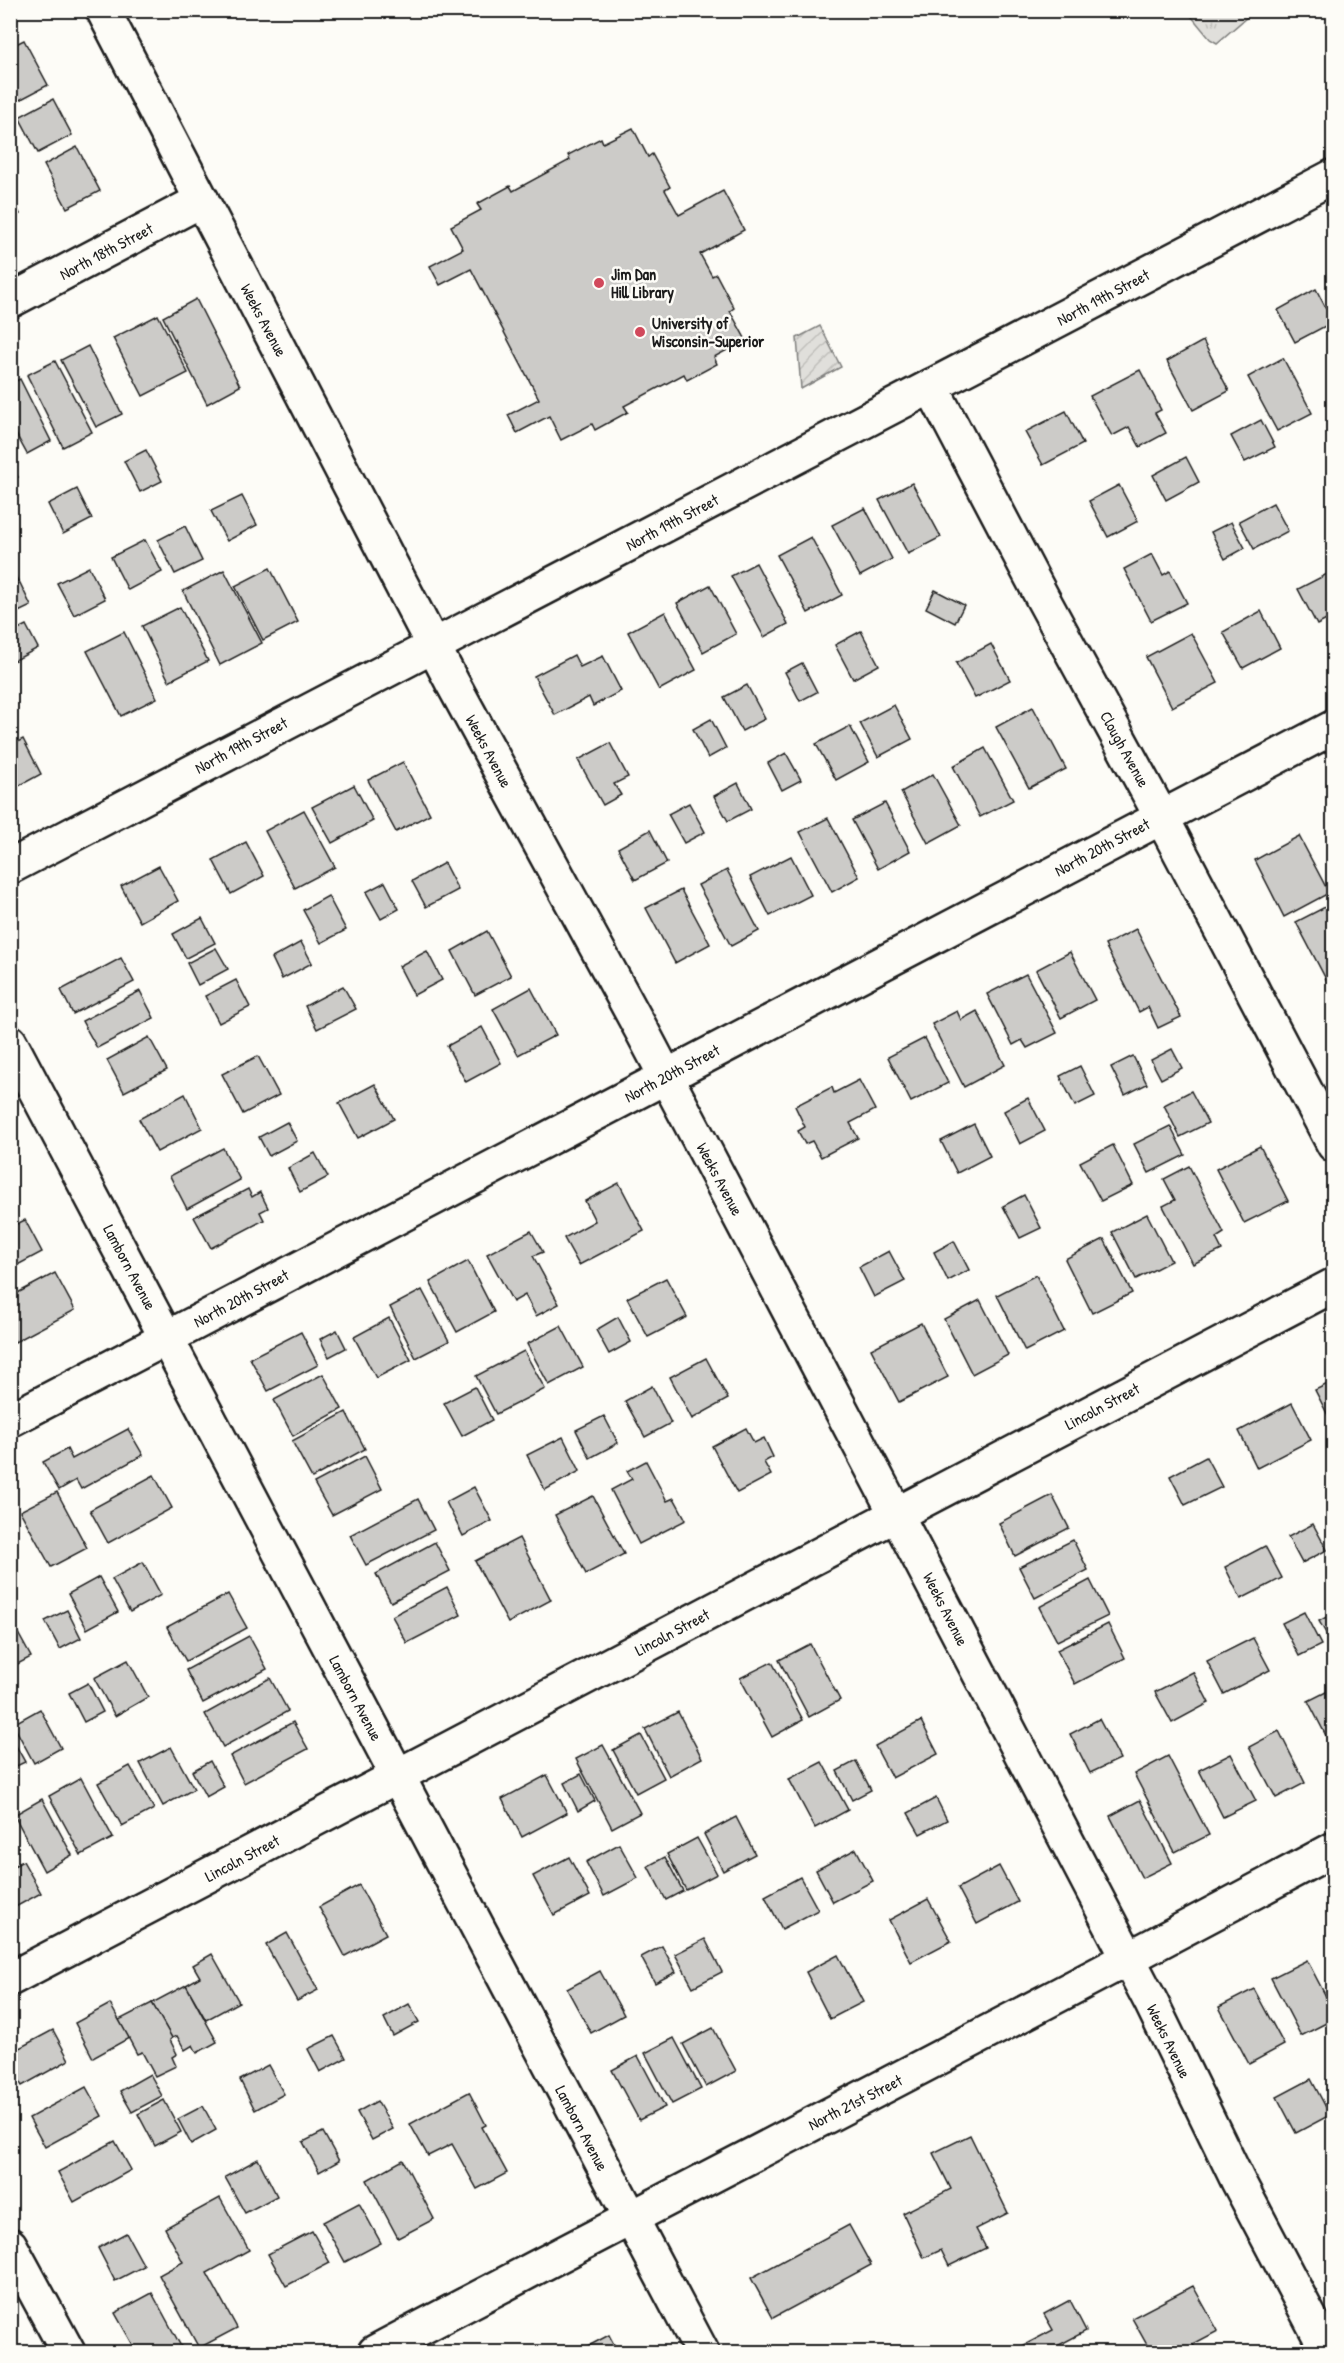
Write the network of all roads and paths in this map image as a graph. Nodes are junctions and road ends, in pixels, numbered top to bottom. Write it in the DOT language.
graph roads {
  1 [pos="103,10"];
  2 [pos="1334,176"];
  3 [pos="202,200"];
  4 [pos="10,301"];
  5 [pos="931,386"];
  6 [pos="433,646"];
  7 [pos="1334,727"];
  8 [pos="1161,816"];
  9 [pos="10,867"];
  10 [pos="10,1042"];
  11 [pos="665,1076"];
  12 [pos="1334,1145"];
  13 [pos="1334,1285"];
  14 [pos="167,1337"];
  15 [pos="10,1420"];
  16 [pos="896,1514"];
  17 [pos="397,1777"];
  18 [pos="1334,1849"];
  19 [pos="1128,1959"];
  20 [pos="10,1979"];
  21 [pos="630,2218"];
  22 [pos="10,2245"];
  23 [pos="68,2352"];
  24 [pos="375,2352"];
  25 [pos="702,2352"];
  26 [pos="1328,2352"];
  1 -- 3 [label="street, Weeks Avenue"];
  2 -- 5 [label="street, North 19th Street"];
  3 -- 4 [label="street, North 18th Street"];
  3 -- 6 [label="street, Weeks Avenue"];
  5 -- 6 [label="street, North 19th Street"];
  5 -- 8 [label="street, Clough Avenue"];
  6 -- 9 [label="street, North 19th Street"];
  6 -- 11 [label="street, Weeks Avenue"];
  7 -- 8 [label="street, North 20th Street"];
  8 -- 11 [label="street, North 20th Street"];
  8 -- 12 [label="street, Clough Avenue"];
  10 -- 14 [label="street, Lamborn Avenue"];
  11 -- 14 [label="street, North 20th Street"];
  11 -- 16 [label="street, Weeks Avenue"];
  13 -- 16 [label="street, Lincoln Street"];
  14 -- 15 [label="street, North 20th Street"];
  14 -- 17 [label="street, Lamborn Avenue"];
  16 -- 17 [label="street, Lincoln Street"];
  16 -- 19 [label="street, Weeks Avenue"];
  17 -- 20 [label="street, Lincoln Street"];
  17 -- 21 [label="street, Lamborn Avenue"];
  18 -- 19 [label="street, North 21st Street"];
  19 -- 21 [label="street, North 21st Street"];
  19 -- 26 [label="street, Weeks Avenue"];
  21 -- 24 [label="street, North 21st Street"];
  21 -- 25 [label="street, Lamborn Avenue"];
  22 -- 23 [label="street"];
}
